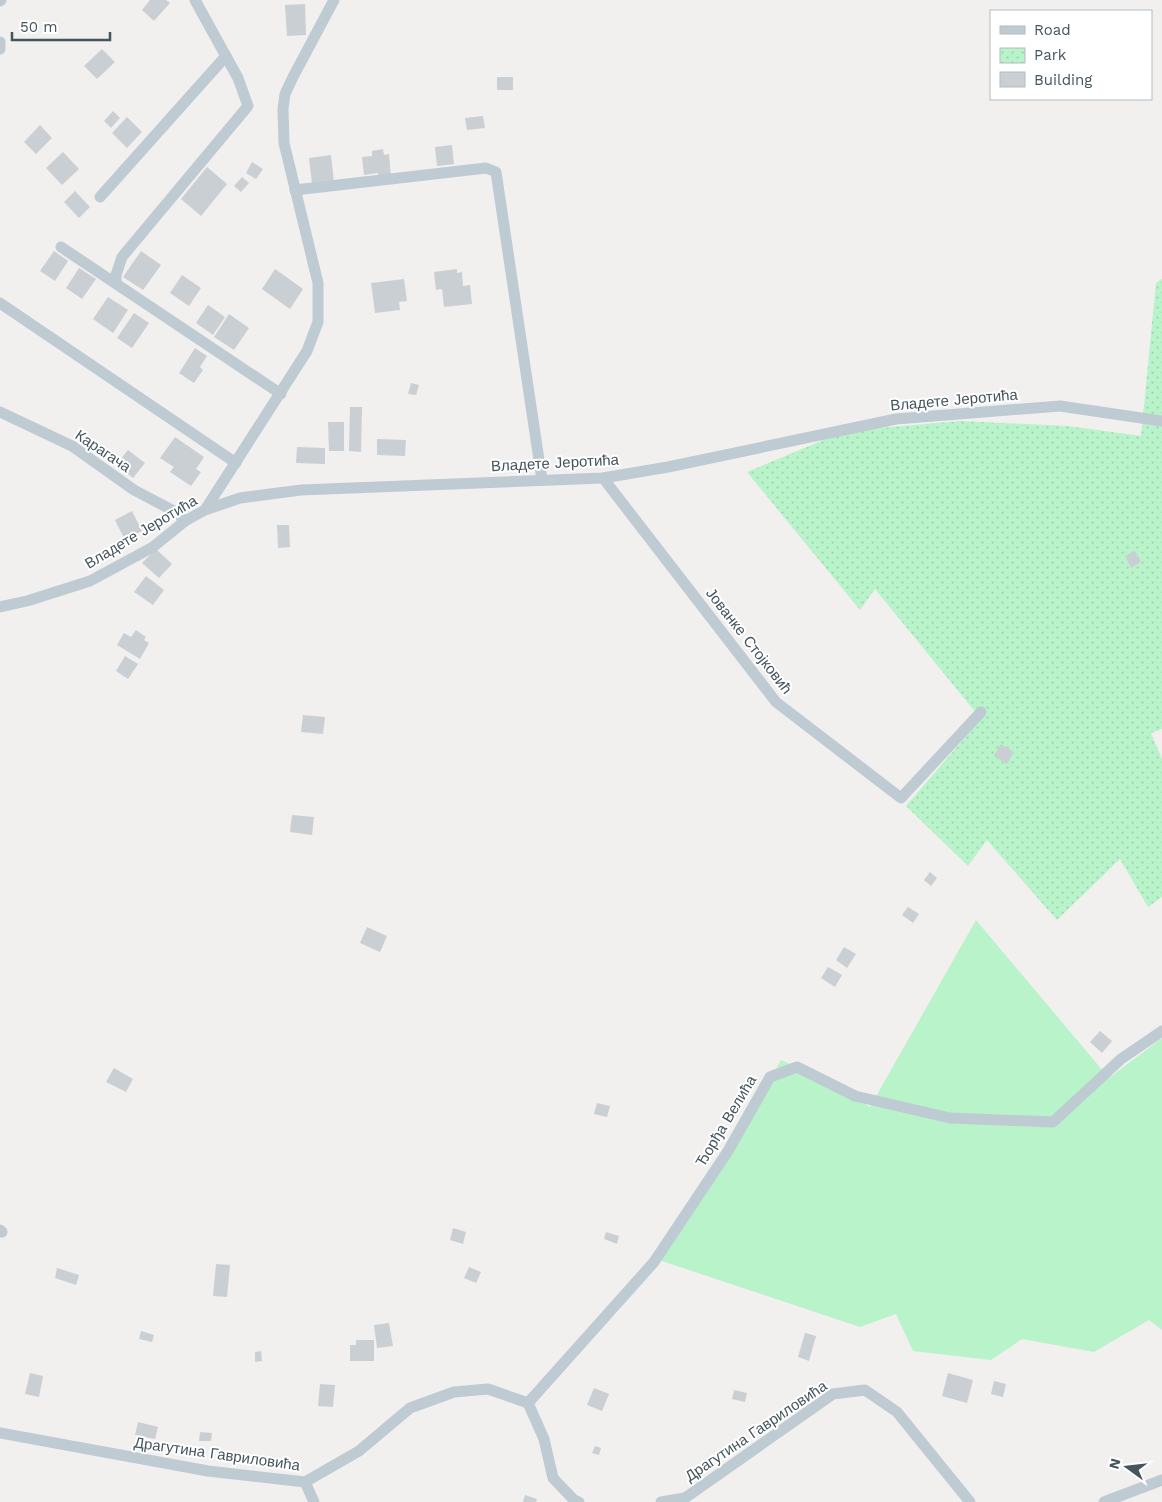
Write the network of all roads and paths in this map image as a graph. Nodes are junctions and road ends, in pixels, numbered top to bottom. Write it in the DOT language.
graph roads {
  1 [pos="195,0"];
  2 [pos="334,0"];
  3 [pos="0,42"];
  4 [pos="0,50"];
  5 [pos="226,56"];
  6 [pos="295,190"];
  7 [pos="100,197"];
  8 [pos="61,246"];
  9 [pos="116,283"];
  10 [pos="0,303"];
  11 [pos="281,394"];
  12 [pos="0,412"];
  13 [pos="1162,421"];
  14 [pos="236,463"];
  15 [pos="603,478"];
  16 [pos="542,480"];
  17 [pos="205,510"];
  18 [pos="185,521"];
  19 [pos="0,607"];
  20 [pos="981,712"];
  21 [pos="1162,1031"];
  22 [pos="528,1403"];
  23 [pos="0,1433"];
  24 [pos="1162,1480"];
  25 [pos="305,1482"];
  26 [pos="1129,1497"];
  27 [pos="314,1502"];
  28 [pos="579,1502"];
  29 [pos="661,1502"];
  30 [pos="970,1502"];
  31 [pos="1104,1502"];
  1 -- 5 [label="street"];
  2 -- 6 [label="street"];
  3 -- 4 [label="street"];
  5 -- 7 [label="street"];
  5 -- 9 [label="street"];
  6 -- 11 [label="street"];
  6 -- 16 [label="street"];
  8 -- 9 [label="street"];
  9 -- 11 [label="street"];
  10 -- 14 [label="street"];
  11 -- 14 [label="street"];
  12 -- 18 [label="street, Карагача"];
  13 -- 15 [label="street, Владете Јеротића"];
  14 -- 17 [label="street"];
  15 -- 16 [label="street, Владете Јеротића"];
  15 -- 20 [label="street, Јованке Стојковић"];
  16 -- 17 [label="street, Владете Јеротића"];
  17 -- 18 [label="street, Владете Јеротића"];
  18 -- 19 [label="street, Владете Јеротића"];
  21 -- 22 [label="street, Ђорђа Велића"];
  22 -- 25 [label="street, Драгутина Гавриловића"];
  22 -- 28 [label="street"];
  23 -- 25 [label="street, Драгутина Гавриловића"];
  24 -- 26 [label="street"];
  25 -- 27 [label="street"];
  26 -- 31 [label="street"];
  29 -- 30 [label="street, Драгутина Гавриловића"];
}
